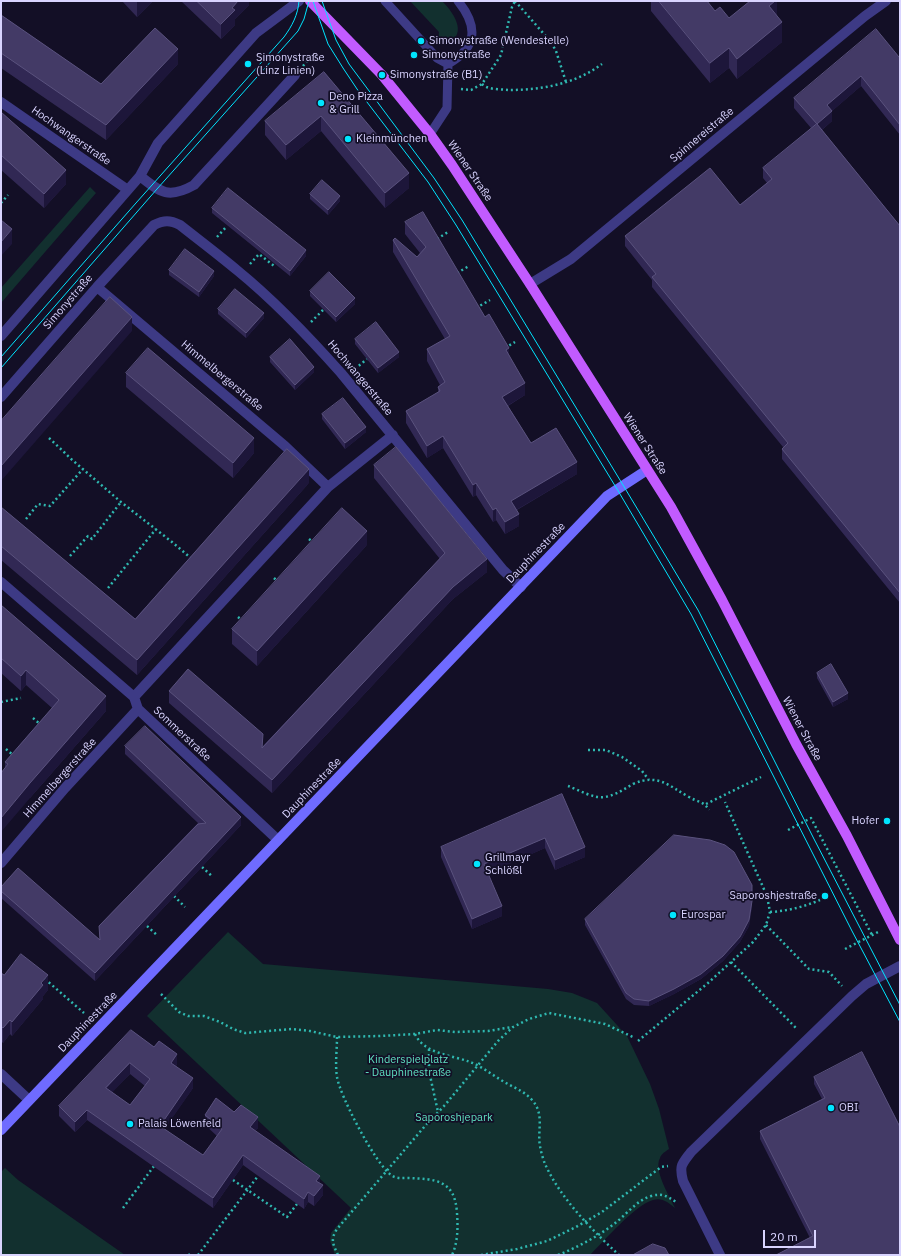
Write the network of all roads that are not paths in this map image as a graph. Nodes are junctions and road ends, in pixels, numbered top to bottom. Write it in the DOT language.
graph roads {
  1 [pos="299,1"];
  2 [pos="310,1"];
  3 [pos="386,1"];
  4 [pos="458,1"];
  5 [pos="886,1"];
  6 [pos="448,64"];
  7 [pos="294,75"];
  8 [pos="1,102"];
  9 [pos="430,134"];
  10 [pos="140,176"];
  11 [pos="128,190"];
  12 [pos="154,225"];
  13 [pos="530,284"];
  14 [pos="97,287"];
  15 [pos="1,336"];
  16 [pos="1,397"];
  17 [pos="393,435"];
  18 [pos="647,470"];
  19 [pos="328,487"];
  20 [pos="1,582"];
  21 [pos="521,587"];
  22 [pos="134,697"];
  23 [pos="138,710"];
  24 [pos="278,840"];
  25 [pos="1,863"];
  26 [pos="900,940"];
  27 [pos="900,966"];
  28 [pos="1,1074"];
  29 [pos="29,1100"];
  30 [pos="1,1130"];
  31 [pos="720,1255"];
  1 -- 10 [label="street"];
  2 -- 9 [label="main road, Wiener Straße"];
  3 -- 6 [label="lane"];
  4 -- 6 [label="lane"];
  5 -- 13 [label="street, Spinnereistraße"];
  6 -- 9 [label="lane"];
  7 -- 10 [label="street"];
  8 -- 11 [label="street, Hochwangerstraße"];
  9 -- 13 [label="main road, Wiener Straße"];
  10 -- 11 [label="street"];
  11 -- 15 [label="street"];
  12 -- 14 [label="street, Simonystraße"];
  12 -- 17 [label="street, Hochwangerstraße"];
  13 -- 18 [label="main road, Wiener Straße"];
  14 -- 16 [label="street, Simonystraße"];
  14 -- 19 [label="street, Himmelbergerstraße"];
  17 -- 19 [label="street"];
  17 -- 21 [label="street, Hochwangerstraße"];
  18 -- 21 [label="main road, Dauphinestraße"];
  18 -- 26 [label="main road, Wiener Straße"];
  19 -- 22 [label="street"];
  20 -- 22 [label="street"];
  21 -- 24 [label="main road, Dauphinestraße"];
  22 -- 23 [label="street, Sommerstraße"];
  23 -- 24 [label="street, Sommerstraße"];
  23 -- 25 [label="street, Himmelbergerstraße"];
  24 -- 29 [label="main road, Dauphinestraße"];
  27 -- 31 [label="street"];
  28 -- 29 [label="street"];
  29 -- 30 [label="main road, Dauphinestraße"];
}
